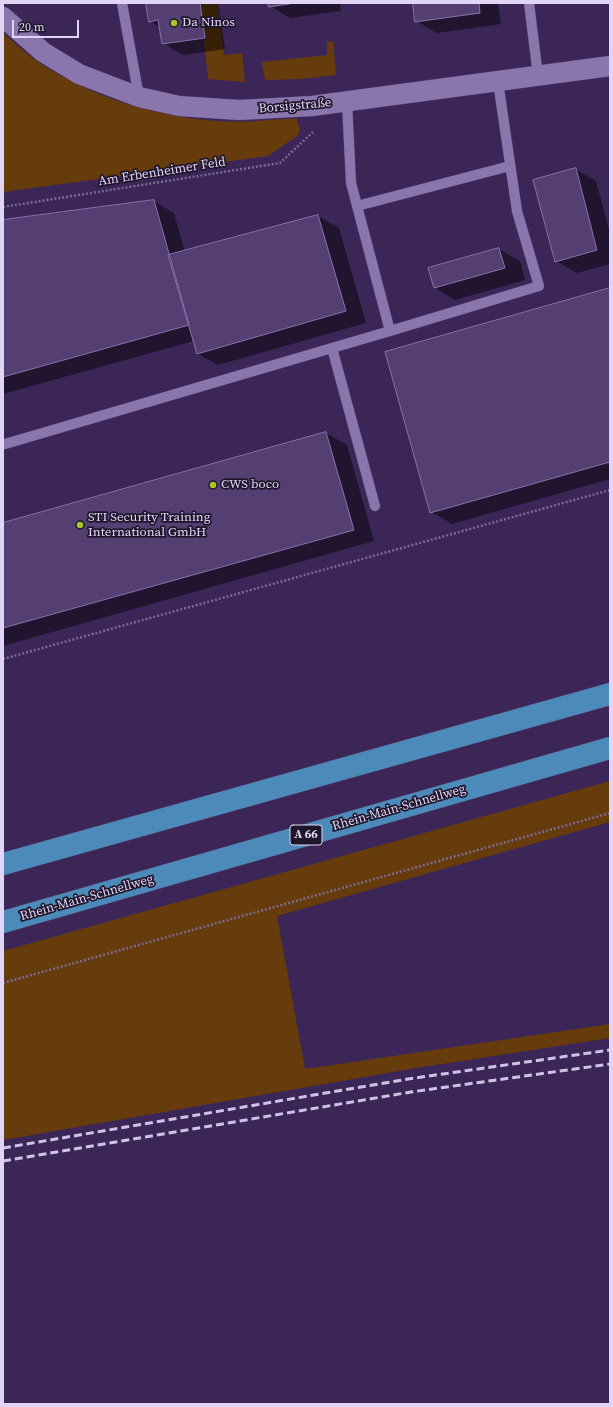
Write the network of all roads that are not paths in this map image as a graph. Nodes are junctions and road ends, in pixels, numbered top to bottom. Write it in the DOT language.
graph roads {
  1 [pos="122,3"];
  2 [pos="529,3"];
  3 [pos="3,17"];
  4 [pos="610,66"];
  5 [pos="538,76"];
  6 [pos="498,82"];
  7 [pos="139,97"];
  8 [pos="347,102"];
  9 [pos="510,166"];
  10 [pos="357,206"];
  11 [pos="390,331"];
  12 [pos="332,348"];
  13 [pos="5,444"];
  14 [pos="375,506"];
  15 [pos="610,694"];
  16 [pos="610,748"];
  17 [pos="3,864"];
  18 [pos="3,922"];
  1 -- 7 [label="lane"];
  2 -- 5 [label="lane"];
  3 -- 7 [label="street, Borsigstraße"];
  4 -- 5 [label="street, Borsigstraße"];
  5 -- 6 [label="street, Borsigstraße"];
  6 -- 8 [label="street, Borsigstraße"];
  6 -- 9 [label="lane"];
  7 -- 8 [label="street, Borsigstraße"];
  8 -- 10 [label="lane"];
  9 -- 10 [label="lane"];
  9 -- 11 [label="lane"];
  10 -- 11 [label="lane"];
  11 -- 12 [label="lane"];
  12 -- 13 [label="lane"];
  12 -- 14 [label="lane"];
  15 -- 17 [label="highway"];
  16 -- 18 [label="highway, Rhein-Main-Schnellweg / A 66"];
}
